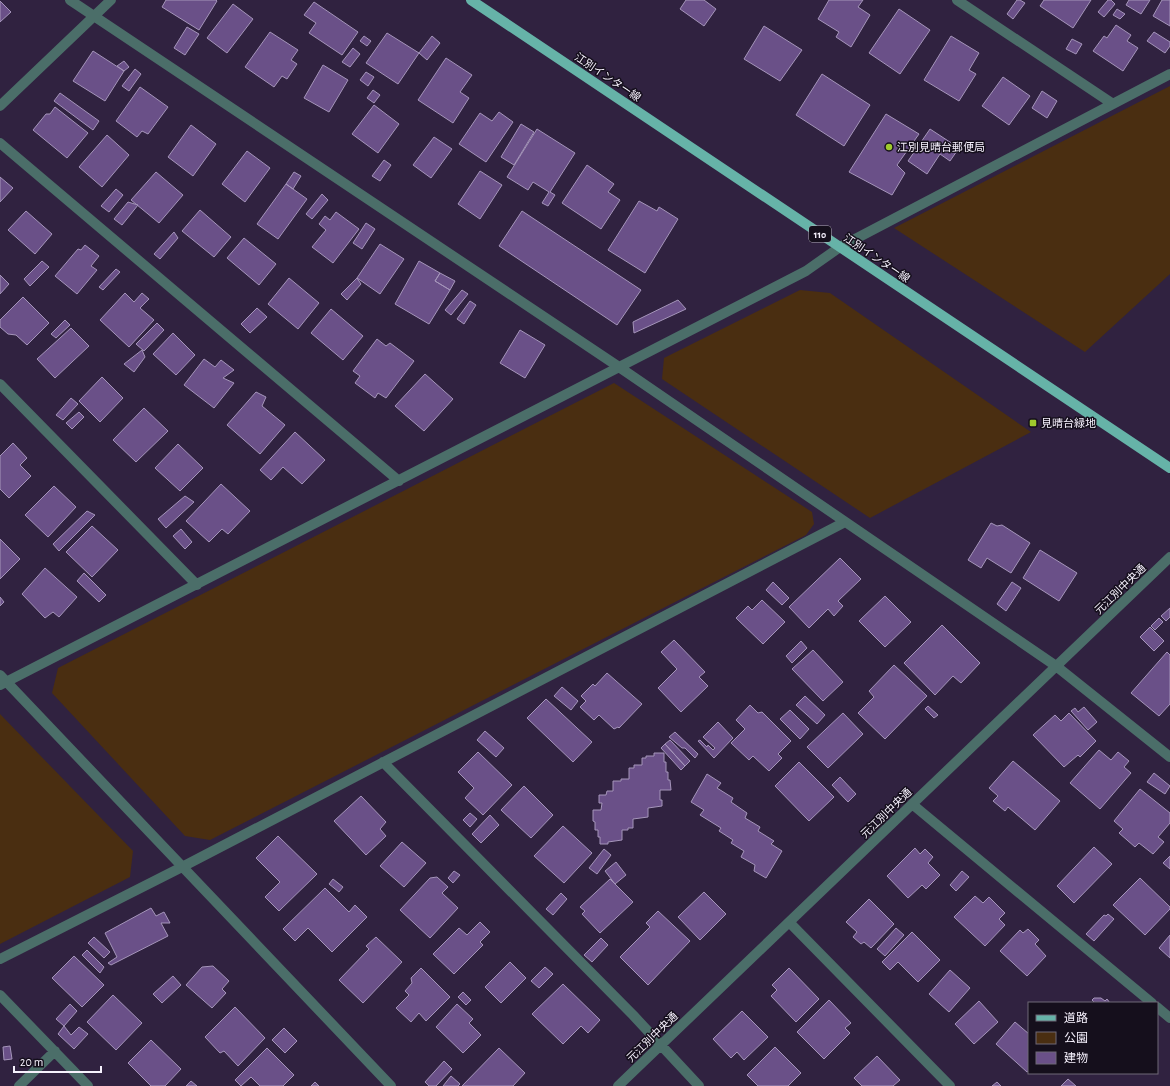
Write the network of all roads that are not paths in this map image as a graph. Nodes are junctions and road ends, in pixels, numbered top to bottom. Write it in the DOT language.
graph roads {
  1 [pos="70,0"];
  2 [pos="111,0"];
  3 [pos="471,0"];
  4 [pos="957,0"];
  5 [pos="94,16"];
  6 [pos="1170,74"];
  7 [pos="1113,104"];
  8 [pos="0,106"];
  9 [pos="0,143"];
  10 [pos="840,248"];
  11 [pos="619,367"];
  12 [pos="0,384"];
  13 [pos="1170,468"];
  14 [pos="399,481"];
  15 [pos="845,522"];
  16 [pos="1170,557"];
  17 [pos="197,585"];
  18 [pos="1056,666"];
  19 [pos="2,681"];
  20 [pos="1170,757"];
  21 [pos="383,762"];
  22 [pos="912,804"];
  23 [pos="182,867"];
  24 [pos="789,922"];
  25 [pos="0,959"];
  26 [pos="0,995"];
  27 [pos="1151,1002"];
  28 [pos="1158,1008"];
  29 [pos="1170,1018"];
  30 [pos="661,1044"];
  31 [pos="55,1051"];
  32 [pos="19,1086"];
  33 [pos="88,1086"];
  34 [pos="391,1086"];
  35 [pos="618,1086"];
  36 [pos="699,1086"];
  37 [pos="950,1086"];
  1 -- 5 [label="street"];
  2 -- 5 [label="street"];
  3 -- 10 [label="main road, 江別インター線 / 110"];
  4 -- 7 [label="street"];
  5 -- 8 [label="street"];
  5 -- 11 [label="street"];
  6 -- 7 [label="street"];
  7 -- 10 [label="street"];
  9 -- 14 [label="street"];
  10 -- 11 [label="street"];
  10 -- 13 [label="main road, 江別インター線 / 110"];
  11 -- 14 [label="street"];
  11 -- 15 [label="street"];
  12 -- 17 [label="street"];
  14 -- 17 [label="street"];
  15 -- 18 [label="street"];
  15 -- 21 [label="street"];
  16 -- 18 [label="street, 元江別中央通"];
  17 -- 19 [label="street"];
  18 -- 20 [label="street"];
  18 -- 22 [label="street, 元江別中央通"];
  19 -- 23 [label="street"];
  21 -- 23 [label="street"];
  21 -- 30 [label="street"];
  22 -- 24 [label="street, 元江別中央通"];
  22 -- 27 [label="street"];
  23 -- 25 [label="street"];
  23 -- 34 [label="street"];
  24 -- 30 [label="street, 元江別中央通"];
  24 -- 37 [label="street"];
  26 -- 31 [label="street"];
  28 -- 29 [label="street"];
  30 -- 35 [label="street, 元江別中央通"];
  30 -- 36 [label="street"];
  31 -- 32 [label="street"];
  31 -- 33 [label="street"];
}
